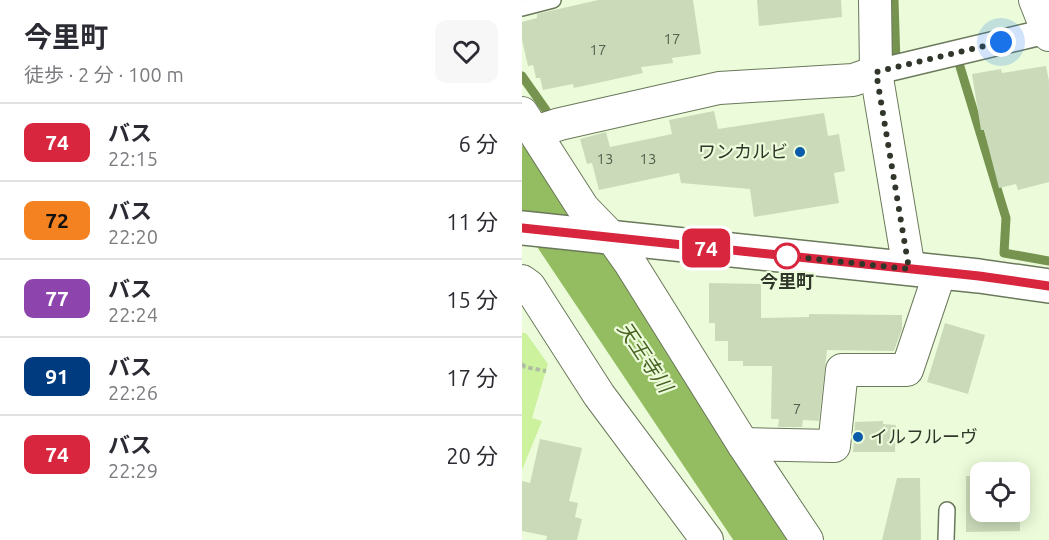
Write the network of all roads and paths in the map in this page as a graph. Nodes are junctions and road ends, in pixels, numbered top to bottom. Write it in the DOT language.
graph roads {
  1 [pos="553,0"];
  2 [pos="875,0"];
  3 [pos="1035,0"];
  4 [pos="522,8"];
  5 [pos="1048,33"];
  6 [pos="876,72"];
  7 [pos="528,123"];
  8 [pos="522,228"];
  9 [pos="602,238"];
  10 [pos="925,271"];
  11 [pos="522,281"];
  12 [pos="1049,286"];
  13 [pos="522,364"];
  14 [pos="545,371"];
  15 [pos="743,444"];
  16 [pos="947,510"];
  17 [pos="702,537"];
  18 [pos="807,540"];
  19 [pos="946,540"];
  1 -- 4 [label="lane"];
  2 -- 6 [label="street"];
  3 -- 5 [label="street"];
  5 -- 6 [label="street"];
  6 -- 7 [label="street"];
  6 -- 10 [label="street"];
  7 -- 9 [label="street"];
  8 -- 9 [label="street"];
  9 -- 10 [label="street"];
  9 -- 15 [label="street"];
  10 -- 12 [label="street"];
  10 -- 15 [label="street"];
  11 -- 17 [label="street"];
  13 -- 14 [label="path"];
  15 -- 18 [label="street"];
  16 -- 19 [label="lane"];
}
